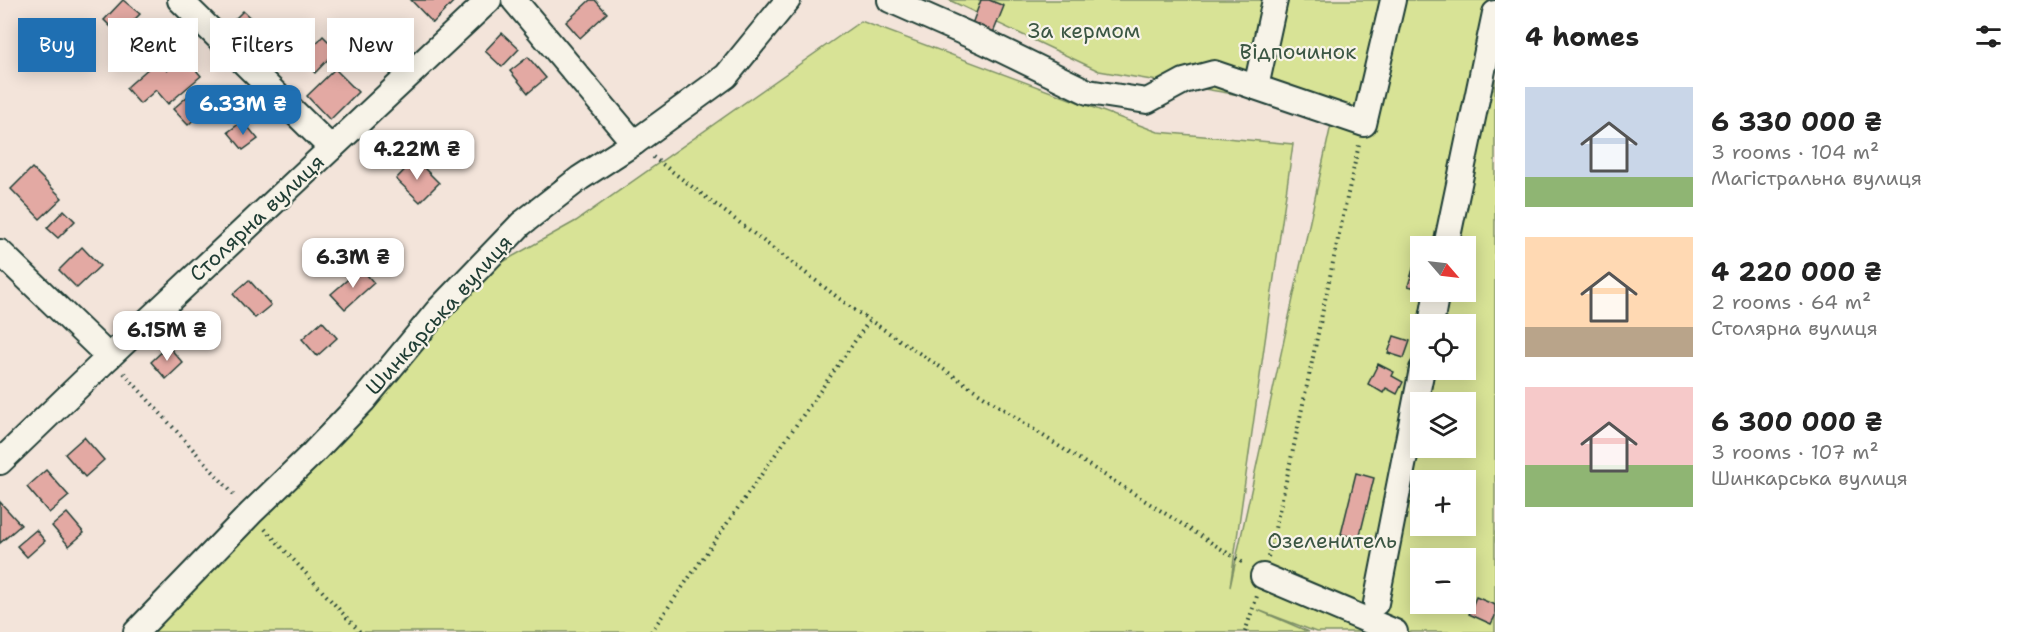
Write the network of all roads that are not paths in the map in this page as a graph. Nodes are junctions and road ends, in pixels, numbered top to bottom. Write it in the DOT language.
graph roads {
  1 [pos="180,0"];
  2 [pos="489,0"];
  3 [pos="514,0"];
  4 [pos="788,0"];
  5 [pos="890,0"];
  6 [pos="1275,0"];
  7 [pos="1393,0"];
  8 [pos="1495,13"];
  9 [pos="1256,87"];
  10 [pos="634,143"];
  11 [pos="331,148"];
  12 [pos="1448,236"];
  13 [pos="0,252"];
  14 [pos="109,357"];
  15 [pos="1420,380"];
  16 [pos="0,462"];
  17 [pos="1263,576"];
  18 [pos="1376,603"];
  19 [pos="136,632"];
  20 [pos="1395,632"];
  1 -- 11 [label="street"];
  2 -- 11 [label="street, Столярна вулиця"];
  3 -- 10 [label="street"];
  4 -- 10 [label="street, Шинкарська вулиця"];
  5 -- 9 [label="street"];
  6 -- 9 [label="street"];
  7 -- 9 [label="street"];
  8 -- 12 [label="street"];
  10 -- 19 [label="street, Шинкарська вулиця"];
  11 -- 14 [label="street, Столярна вулиця"];
  13 -- 14 [label="street"];
  14 -- 16 [label="street, Столярна вулиця"];
  15 -- 18 [label="street"];
  17 -- 20 [label="street"];
}
